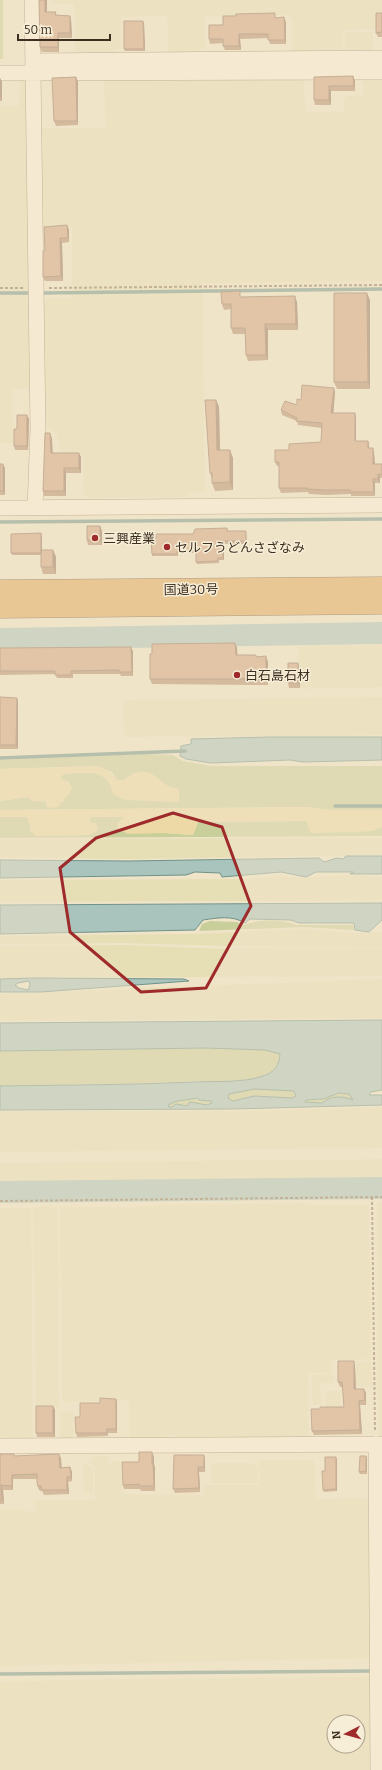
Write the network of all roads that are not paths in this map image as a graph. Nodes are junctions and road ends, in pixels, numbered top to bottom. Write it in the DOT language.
graph roads {
  1 [pos="32,0"];
  2 [pos="382,58"];
  3 [pos="33,67"];
  4 [pos="382,72"];
  5 [pos="0,73"];
  6 [pos="382,505"];
  7 [pos="0,508"];
  8 [pos="35,508"];
  9 [pos="382,588"];
  10 [pos="0,591"];
  11 [pos="382,603"];
  12 [pos="0,607"];
  13 [pos="0,1446"];
  14 [pos="378,1447"];
  15 [pos="378,1770"];
  1 -- 3 [label="street"];
  2 -- 3 [label="street"];
  3 -- 4 [label="street"];
  3 -- 5 [label="street"];
  3 -- 8 [label="street"];
  6 -- 8 [label="street"];
  7 -- 8 [label="street"];
  9 -- 10 [label="highway, 国道30号"];
  11 -- 12 [label="highway, 国道30号"];
  13 -- 14 [label="street"];
  14 -- 15 [label="street"];
}
